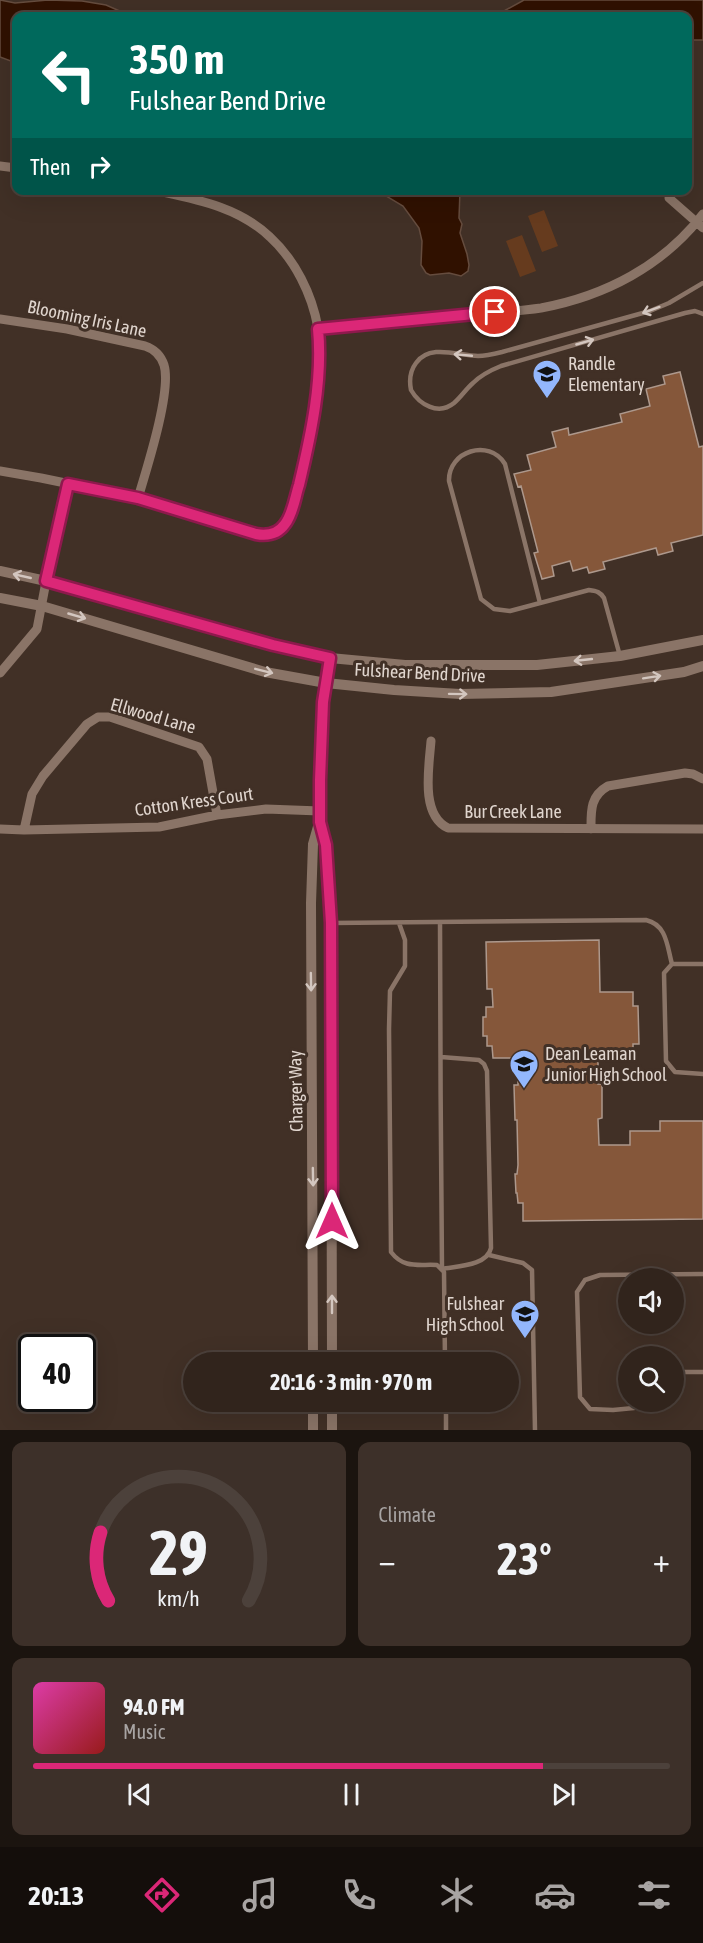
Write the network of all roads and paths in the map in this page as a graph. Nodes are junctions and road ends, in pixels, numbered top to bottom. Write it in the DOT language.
graph roads {
  1 [pos="173,195"];
  2 [pos="669,198"];
  3 [pos="703,214"];
  4 [pos="700,225"];
  5 [pos="703,283"];
  6 [pos="703,314"];
  7 [pos="0,318"];
  8 [pos="318,329"];
  9 [pos="0,471"];
  10 [pos="68,484"];
  11 [pos="138,498"];
  12 [pos="0,571"];
  13 [pos="46,581"];
  14 [pos="0,598"];
  15 [pos="540,603"];
  16 [pos="42,606"];
  17 [pos="703,639"];
  18 [pos="620,656"];
  19 [pos="330,658"];
  20 [pos="703,666"];
  21 [pos="0,673"];
  22 [pos="326,683"];
  23 [pos="431,741"];
  24 [pos="703,779"];
  25 [pos="217,815"];
  26 [pos="320,816"];
  27 [pos="0,829"];
  28 [pos="591,829"];
  29 [pos="703,829"];
  30 [pos="24,830"];
  31 [pos="440,922"];
  32 [pos="310,923"];
  33 [pos="331,923"];
  34 [pos="399,923"];
  35 [pos="672,964"];
  36 [pos="703,964"];
  37 [pos="441,1058"];
  38 [pos="703,1074"];
  39 [pos="489,1255"];
  40 [pos="442,1269"];
  41 [pos="703,1274"];
  42 [pos="313,1352"];
  43 [pos="332,1352"];
  44 [pos="445,1352"];
  45 [pos="684,1372"];
  46 [pos="703,1372"];
  47 [pos="618,1410"];
  48 [pos="313,1412"];
  49 [pos="332,1412"];
  50 [pos="446,1412"];
  51 [pos="313,1430"];
  52 [pos="332,1430"];
  53 [pos="446,1430"];
  54 [pos="535,1430"];
  1 -- 8 [label="street"];
  2 -- 4 [label="street"];
  3 -- 4 [label="street"];
  4 -- 8 [label="street"];
  5 -- 6 [label="lane, one-way"];
  7 -- 11 [label="street, Blooming Iris Lane"];
  8 -- 11 [label="street"];
  9 -- 10 [label="street"];
  10 -- 11 [label="street"];
  10 -- 13 [label="street"];
  13 -- 12 [label="street, Fulshear Bend Drive, one-way"];
  13 -- 16 [label="street"];
  13 -- 19 [label="street, Fulshear Bend Drive"];
  14 -- 16 [label="street, Fulshear Bend Drive"];
  15 -- 15 [label="lane"];
  15 -- 18 [label="lane"];
  16 -- 21 [label="street"];
  16 -- 22 [label="street, Fulshear Bend Drive, one-way"];
  17 -- 18 [label="street, Fulshear Bend Drive"];
  18 -- 19 [label="street, Fulshear Bend Drive, one-way"];
  19 -- 22 [label="street, Charger Way"];
  22 -- 20 [label="street, Fulshear Bend Drive, one-way"];
  22 -- 26 [label="street, Charger Way"];
  23 -- 28 [label="street, Bur Creek Lane"];
  24 -- 28 [label="street"];
  25 -- 26 [label="street, Cotton Kress Court"];
  25 -- 30 [label="street, Cotton Kress Court"];
  25 -- 30 [label="street, Ellwood Lane"];
  26 -- 32 [label="street, Charger Way"];
  26 -- 33 [label="street, Charger Way"];
  27 -- 30 [label="street, Cotton Kress Court"];
  28 -- 29 [label="street, Bur Creek Lane"];
  31 -- 34 [label="lane"];
  31 -- 35 [label="lane"];
  31 -- 37 [label="lane"];
  32 -- 33 [label="street"];
  32 -- 42 [label="street, Charger Way, one-way"];
  33 -- 34 [label="lane"];
  43 -- 33 [label="street, Charger Way, one-way"];
  34 -- 40 [label="lane"];
  35 -- 36 [label="lane"];
  35 -- 38 [label="lane"];
  37 -- 39 [label="lane"];
  37 -- 40 [label="lane"];
  39 -- 40 [label="lane"];
  39 -- 54 [label="lane"];
  40 -- 44 [label="lane"];
  41 -- 47 [label="lane"];
  45 -- 46 [label="lane"];
  48 -- 51 [label="street"];
  49 -- 52 [label="street"];
  50 -- 53 [label="lane"];
}
